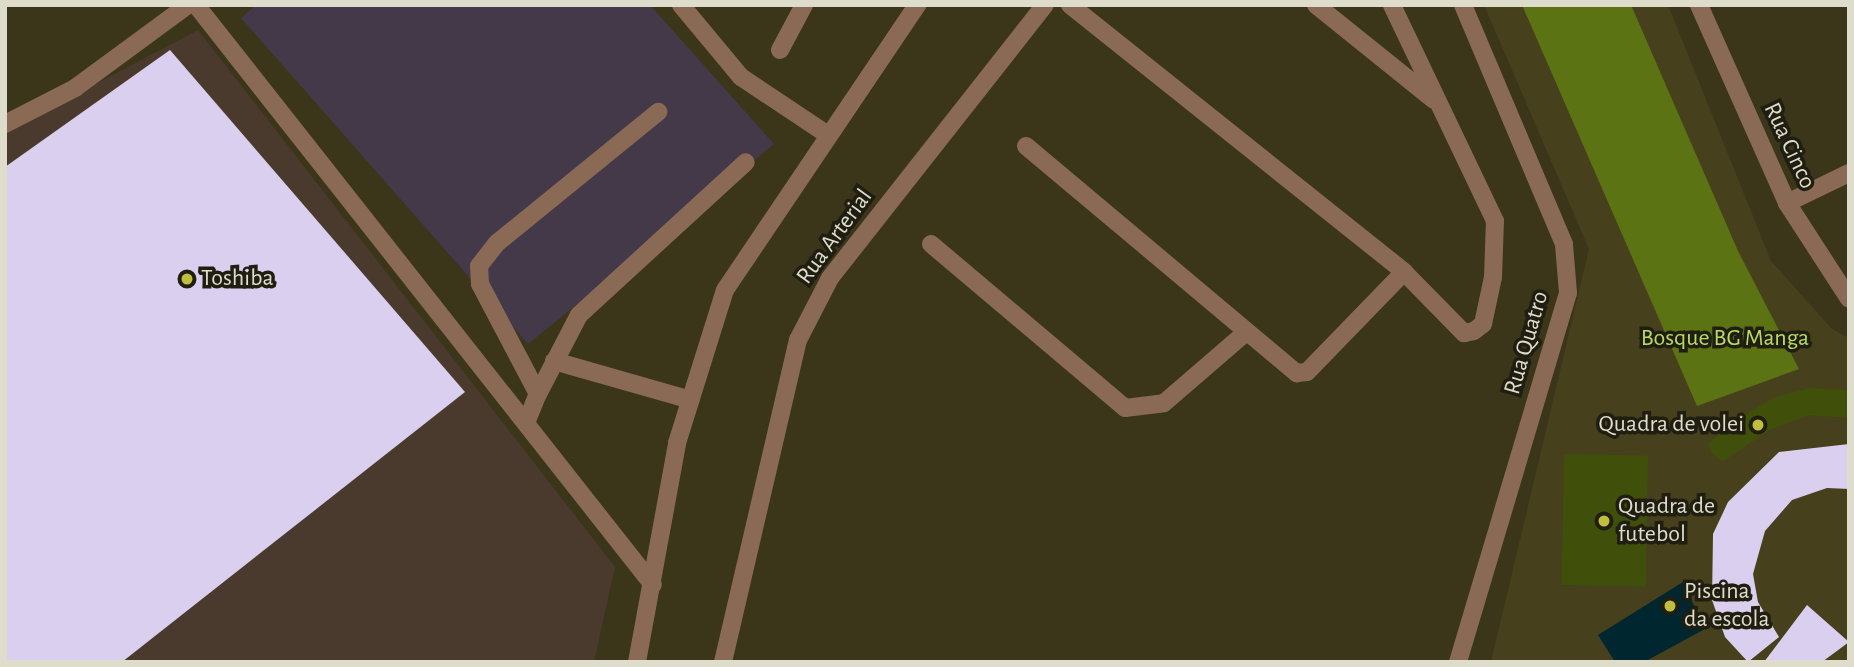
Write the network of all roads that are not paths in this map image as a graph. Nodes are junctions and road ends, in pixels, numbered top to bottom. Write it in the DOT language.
graph roads {
  1 [pos="188,5"];
  2 [pos="196,5"];
  3 [pos="681,5"];
  4 [pos="804,5"];
  5 [pos="917,5"];
  6 [pos="1045,5"];
  7 [pos="1070,5"];
  8 [pos="1316,5"];
  9 [pos="1392,5"];
  10 [pos="1463,5"];
  11 [pos="1699,5"];
  12 [pos="780,50"];
  13 [pos="1439,104"];
  14 [pos="658,112"];
  15 [pos="5,124"];
  16 [pos="828,135"];
  17 [pos="1026,146"];
  18 [pos="746,162"];
  19 [pos="1849,173"];
  20 [pos="1787,203"];
  21 [pos="931,244"];
  22 [pos="1404,272"];
  23 [pos="1849,299"];
  24 [pos="1244,334"];
  25 [pos="554,361"];
  26 [pos="538,394"];
  27 [pos="691,400"];
  28 [pos="526,423"];
  29 [pos="653,585"];
  30 [pos="637,662"];
  31 [pos="723,662"];
  32 [pos="1458,662"];
  1 -- 15 [label="street"];
  2 -- 28 [label="street"];
  3 -- 16 [label="street"];
  4 -- 12 [label="street"];
  5 -- 16 [label="street"];
  6 -- 31 [label="street, Rua Arterial"];
  7 -- 22 [label="street"];
  8 -- 13 [label="street"];
  9 -- 13 [label="street"];
  10 -- 32 [label="street, Rua Quatro"];
  11 -- 20 [label="street, Rua Cinco"];
  13 -- 22 [label="street"];
  14 -- 26 [label="street"];
  16 -- 27 [label="street"];
  17 -- 24 [label="street"];
  18 -- 25 [label="street"];
  19 -- 20 [label="street"];
  20 -- 23 [label="street, Rua Cinco"];
  21 -- 24 [label="street"];
  22 -- 24 [label="street"];
  25 -- 26 [label="street"];
  25 -- 27 [label="street"];
  26 -- 28 [label="street"];
  27 -- 29 [label="street"];
  28 -- 29 [label="street"];
  29 -- 30 [label="street"];
}
